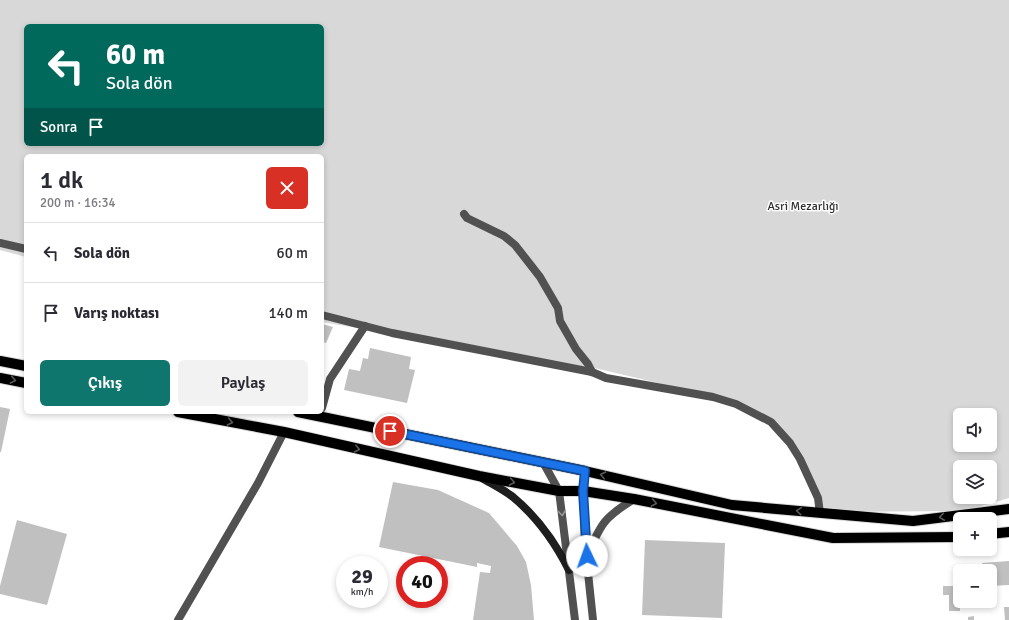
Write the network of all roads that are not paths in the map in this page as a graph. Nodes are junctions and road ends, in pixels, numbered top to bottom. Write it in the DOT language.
graph roads {
  1 [pos="464,214"];
  2 [pos="0,243"];
  3 [pos="24,248"];
  4 [pos="324,316"];
  5 [pos="365,326"];
  6 [pos="0,361"];
  7 [pos="24,366"];
  8 [pos="592,372"];
  9 [pos="0,378"];
  10 [pos="24,383"];
  11 [pos="324,401"];
  12 [pos="324,413"];
  13 [pos="189,414"];
  14 [pos="284,432"];
  15 [pos="544,464"];
  16 [pos="585,471"];
  17 [pos="479,476"];
  18 [pos="560,491"];
  19 [pos="583,491"];
  20 [pos="634,499"];
  21 [pos="1009,509"];
  22 [pos="820,513"];
  23 [pos="1009,532"];
  24 [pos="997,533"];
  25 [pos="953,537"];
  26 [pos="587,556"];
  27 [pos="569,570"];
  28 [pos="178,620"];
  29 [pos="575,620"];
  30 [pos="593,620"];
  1 -- 8 [label="street"];
  2 -- 3 [label="street"];
  4 -- 5 [label="street"];
  5 -- 8 [label="street"];
  5 -- 11 [label="street"];
  6 -- 7 [label="main road"];
  8 -- 22 [label="street"];
  9 -- 10 [label="main road, one-way"];
  12 -- 15 [label="main road"];
  13 -- 14 [label="main road, one-way"];
  14 -- 17 [label="main road, one-way"];
  14 -- 28 [label="street"];
  15 -- 16 [label="main road"];
  15 -- 18 [label="street"];
  16 -- 19 [label="street"];
  22 -- 16 [label="main road, one-way"];
  17 -- 18 [label="main road, one-way"];
  17 -- 27 [label="main road"];
  18 -- 19 [label="main road"];
  18 -- 27 [label="street, one-way"];
  19 -- 20 [label="main road"];
  19 -- 26 [label="street"];
  20 -- 25 [label="main road, one-way"];
  20 -- 26 [label="street"];
  21 -- 22 [label="main road, one-way"];
  23 -- 24 [label="main road"];
  26 -- 30 [label="street"];
  27 -- 29 [label="street"];
}
